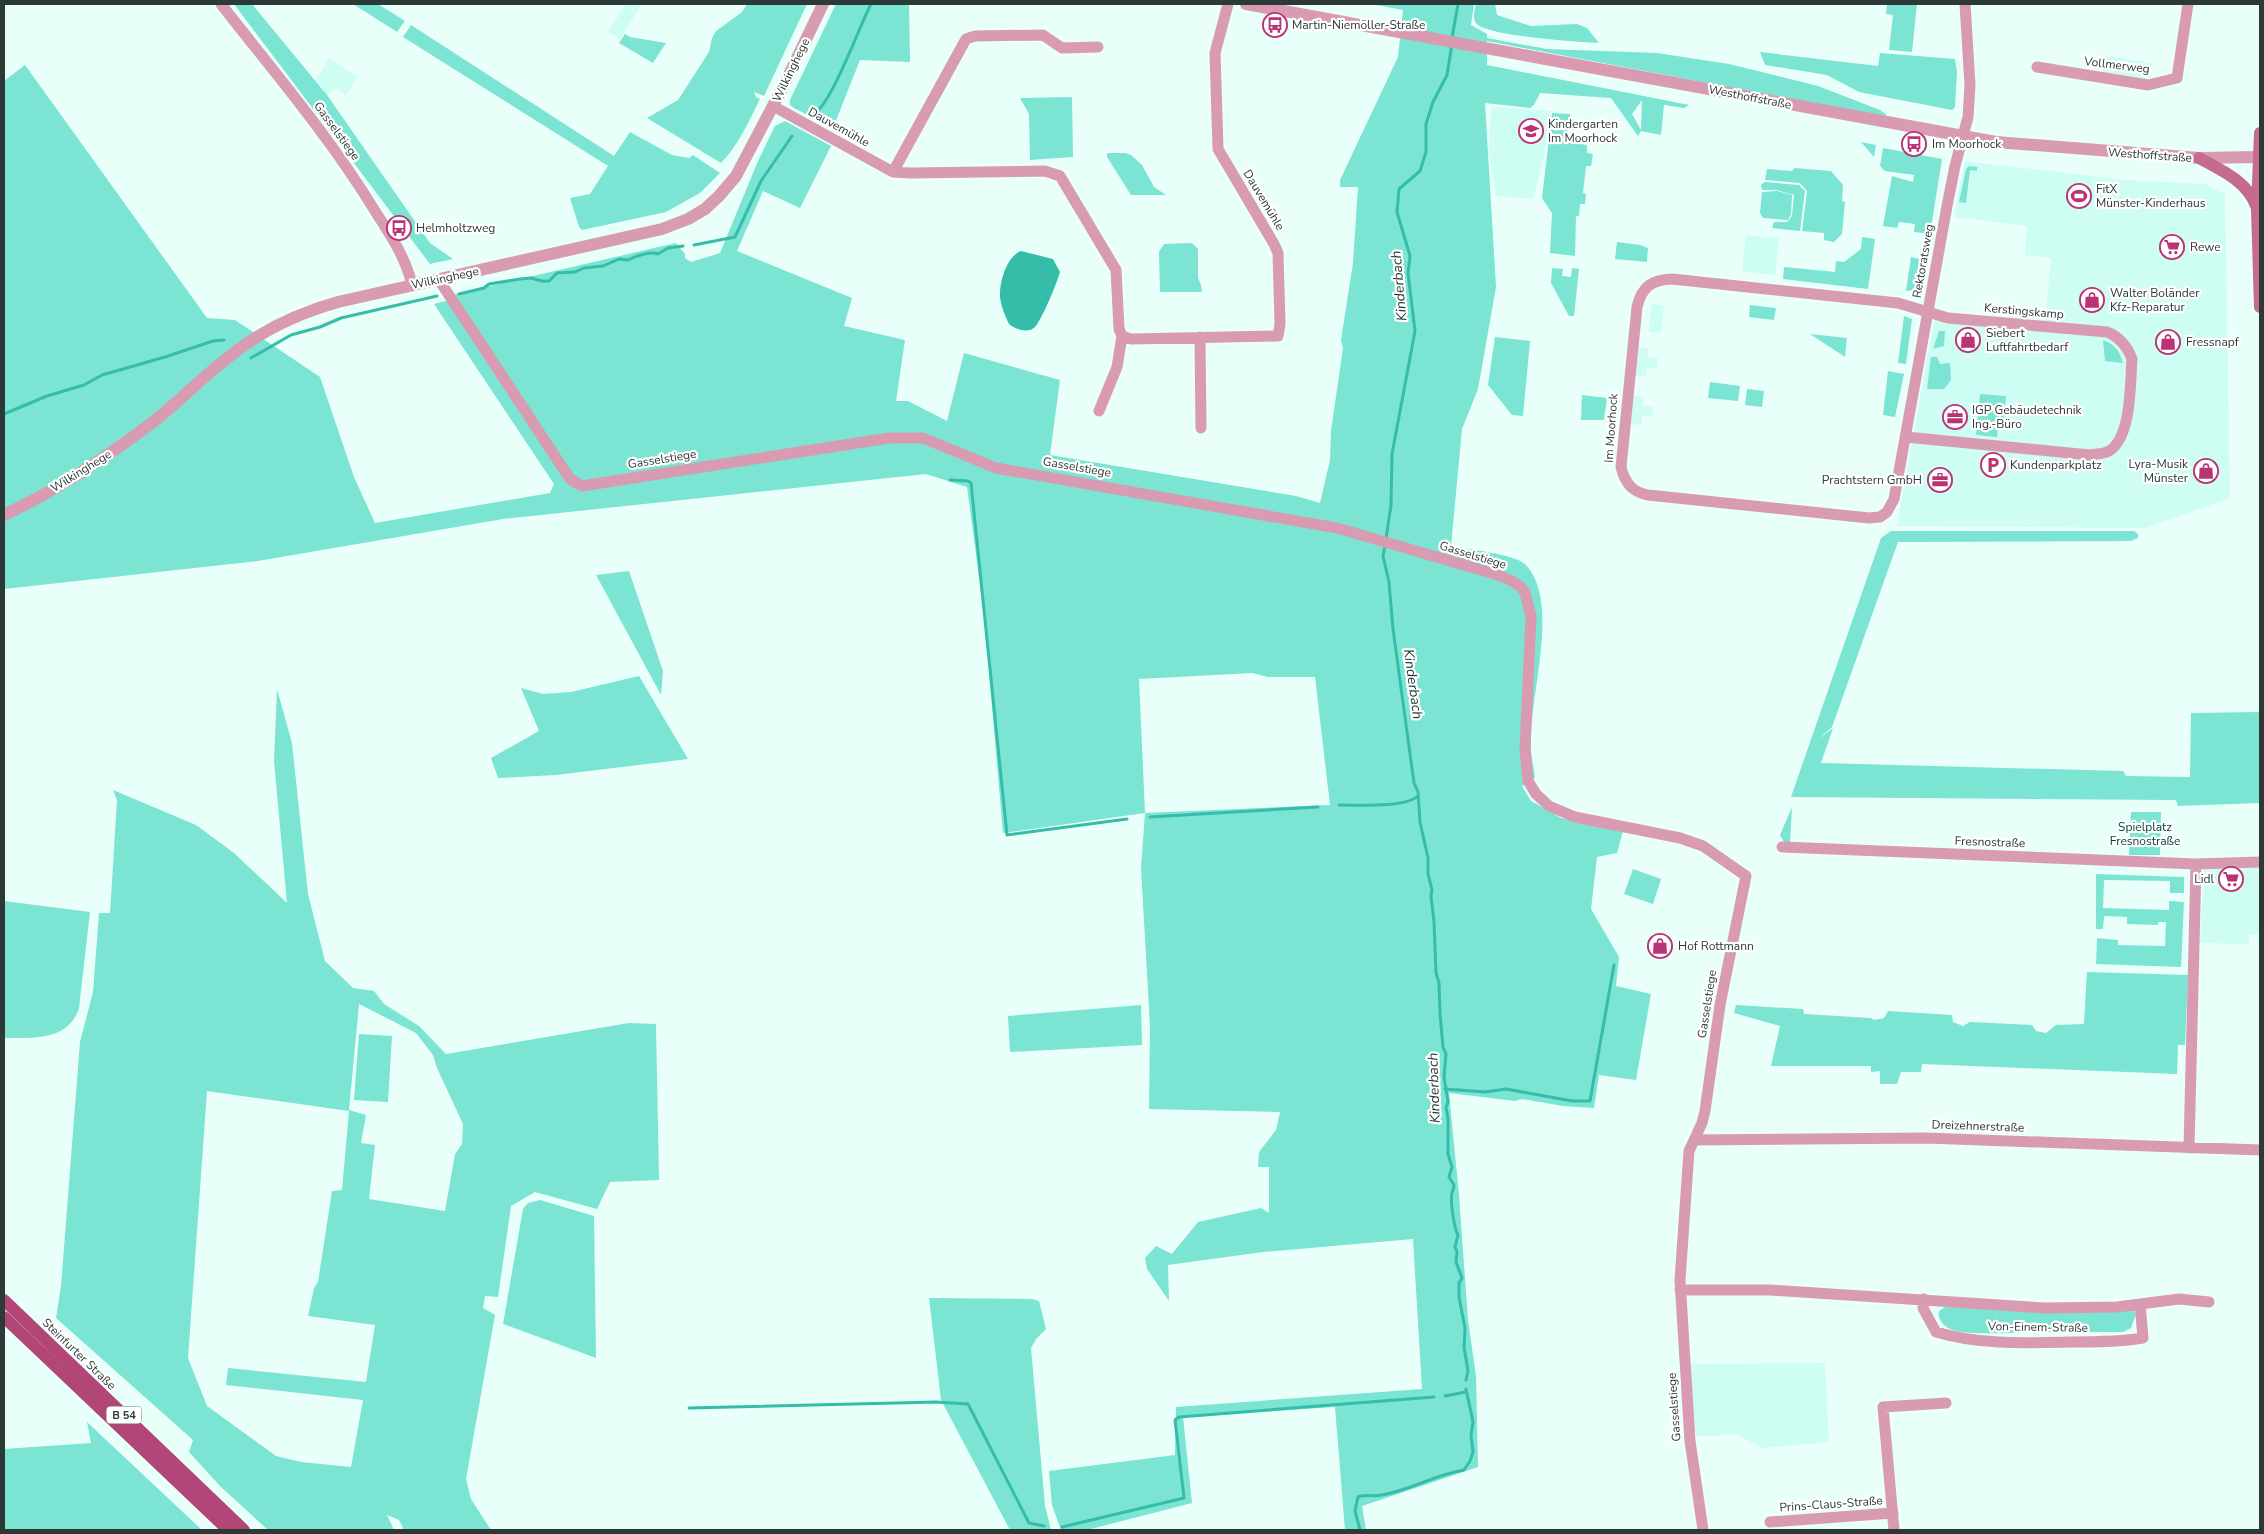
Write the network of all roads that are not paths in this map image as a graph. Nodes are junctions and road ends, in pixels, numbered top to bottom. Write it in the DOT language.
graph roads {
  1 [pos="221,4"];
  2 [pos="823,4"];
  3 [pos="1228,4"];
  4 [pos="1246,4"];
  5 [pos="1965,4"];
  6 [pos="2188,4"];
  7 [pos="1098,48"];
  8 [pos="2038,67"];
  9 [pos="773,106"];
  10 [pos="2260,133"];
  11 [pos="1963,136"];
  12 [pos="2259,157"];
  13 [pos="2199,158"];
  14 [pos="893,172"];
  15 [pos="2257,209"];
  16 [pos="439,280"];
  17 [pos="412,285"];
  18 [pos="2260,307"];
  19 [pos="1928,313"];
  20 [pos="1122,336"];
  21 [pos="1200,338"];
  22 [pos="1099,411"];
  23 [pos="1201,428"];
  24 [pos="1906,437"];
  25 [pos="4,515"];
  26 [pos="1880,516"];
  27 [pos="1782,846"];
  28 [pos="2260,862"];
  29 [pos="2196,864"];
  30 [pos="1694,1140"];
  31 [pos="2188,1148"];
  32 [pos="2260,1150"];
  33 [pos="1680,1290"];
  34 [pos="1924,1299"];
  35 [pos="4,1300"];
  36 [pos="2209,1302"];
  37 [pos="2140,1304"];
  38 [pos="4,1317"];
  39 [pos="1946,1403"];
  40 [pos="1893,1513"];
  41 [pos="1770,1522"];
  42 [pos="228,1530"];
  43 [pos="244,1530"];
  44 [pos="1703,1530"];
  45 [pos="1894,1530"];
  1 -- 17 [label="street, Gasselstiege"];
  2 -- 9 [label="street, Wilkinghege"];
  3 -- 21 [label="street, Dauvemühle"];
  4 -- 11 [label="street, Westhoffstraße"];
  5 -- 11 [label="street, Rektoratsweg"];
  6 -- 8 [label="street, Vollmerweg"];
  7 -- 14 [label="street"];
  9 -- 14 [label="street, Dauvemühle"];
  9 -- 16 [label="street, Wilkinghege"];
  10 -- 12 [label="main road"];
  11 -- 13 [label="street, Westhoffstraße"];
  11 -- 19 [label="street, Rektoratsweg"];
  12 -- 13 [label="street, Westhoffstraße"];
  12 -- 15 [label="main road"];
  13 -- 15 [label="main road"];
  14 -- 20 [label="street, Dauvemühle"];
  15 -- 18 [label="main road"];
  16 -- 17 [label="street, Wilkinghege"];
  16 -- 30 [label="street, Gasselstiege"];
  17 -- 25 [label="street, Wilkinghege"];
  19 -- 24 [label="street, Rektoratsweg"];
  19 -- 24 [label="street, Kerstingskamp"];
  19 -- 26 [label="street, Im Moorhock"];
  20 -- 21 [label="street, Dauvemühle"];
  20 -- 22 [label="street, Dauvemühle"];
  21 -- 23 [label="street"];
  24 -- 26 [label="street, Rektoratsweg"];
  27 -- 29 [label="street, Fresnostraße"];
  28 -- 29 [label="street, Fresnostraße"];
  29 -- 31 [label="street"];
  30 -- 31 [label="street, Dreizehnerstraße"];
  30 -- 33 [label="street, Gasselstiege"];
  31 -- 32 [label="street, Dreizehnerstraße"];
  33 -- 34 [label="street, Von-Einem-Straße"];
  33 -- 44 [label="street, Gasselstiege"];
  34 -- 37 [label="street, Von-Einem-Straße"];
  34 -- 37 [label="street, Von-Einem-Straße"];
  35 -- 43 [label="main road, Steinfurter Straße / B 54"];
  36 -- 37 [label="street, Von-Einem-Straße"];
  38 -- 42 [label="main road, Steinfurter Straße / B 54"];
  39 -- 40 [label="street, Prins-Claus-Straße"];
  40 -- 41 [label="street, Prins-Claus-Straße"];
  40 -- 45 [label="street, Prins-Claus-Straße"];
}
